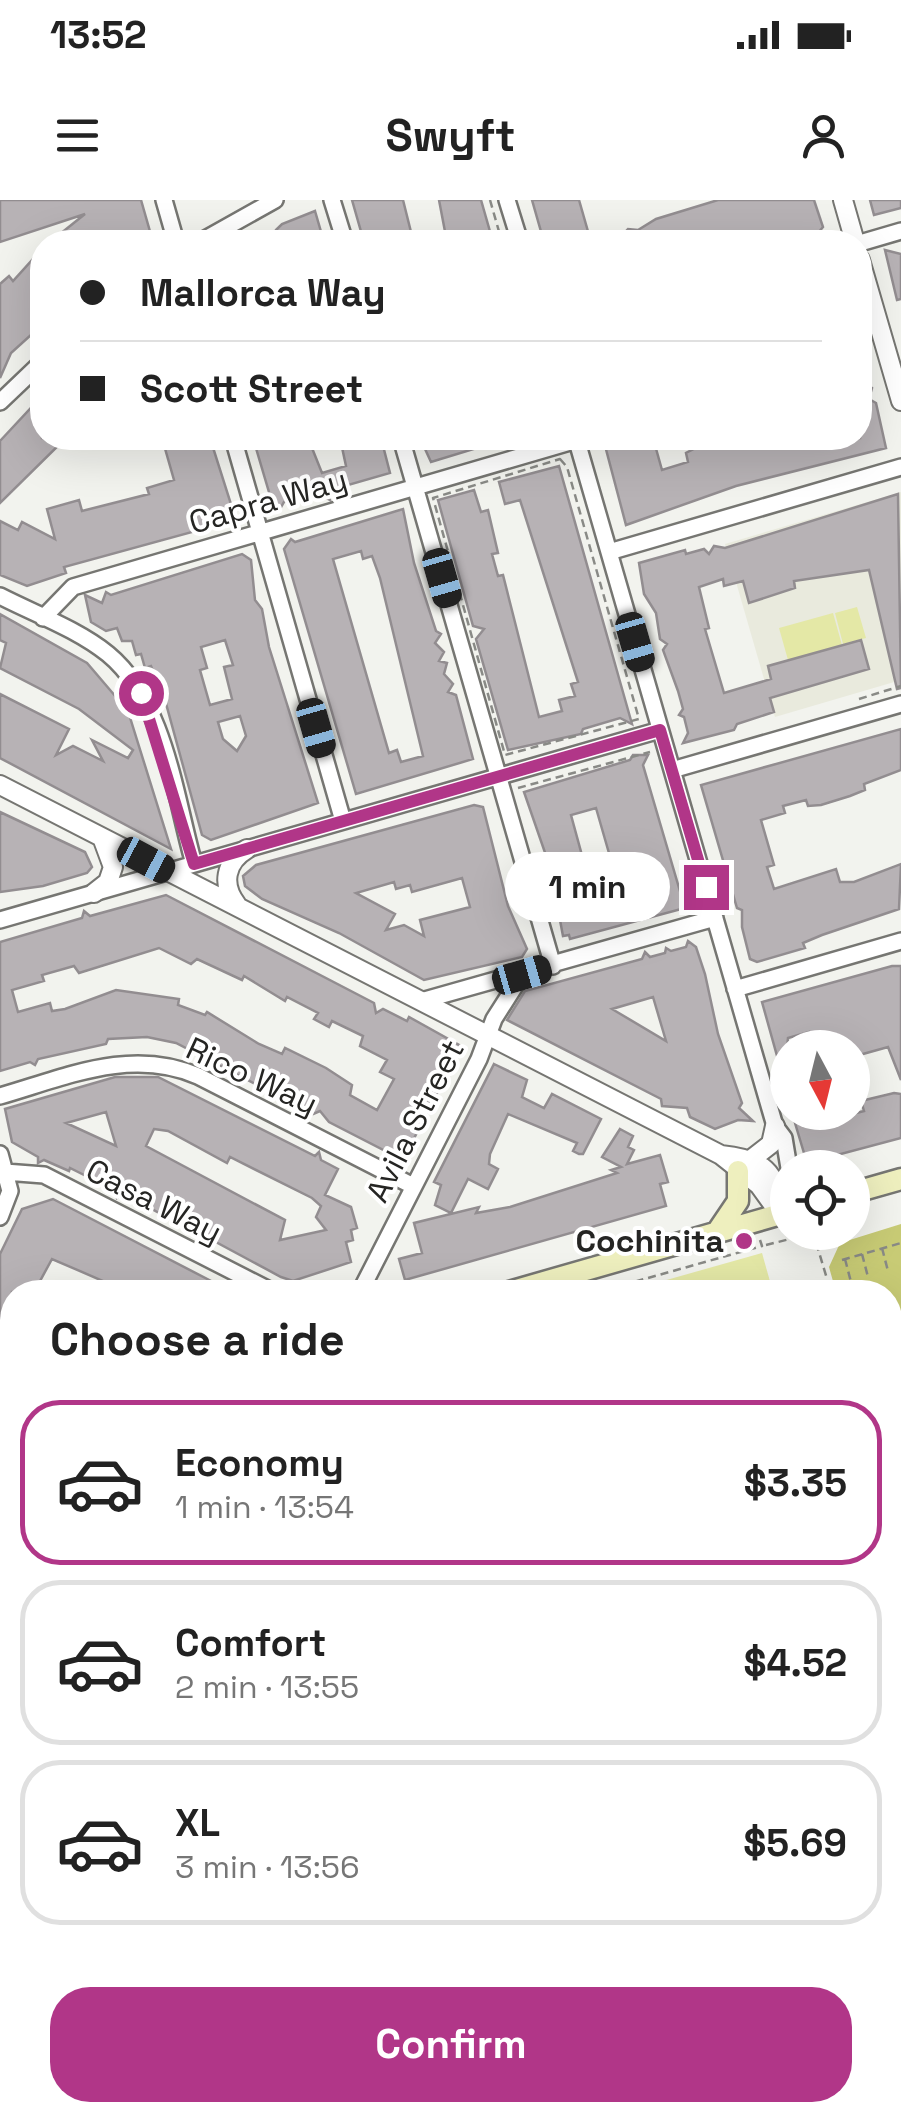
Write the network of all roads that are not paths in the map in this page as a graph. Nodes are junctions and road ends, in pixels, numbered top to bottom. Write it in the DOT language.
graph roads {
  1 [pos="164,200"];
  2 [pos="275,200"];
  3 [pos="332,200"];
  4 [pos="507,200"];
  5 [pos="842,200"];
  6 [pos="173,230"];
  7 [pos="221,230"];
  8 [pos="341,230"];
  9 [pos="516,230"];
  10 [pos="853,230"];
  11 [pos="901,231"];
  12 [pos="872,239"];
  13 [pos="872,301"];
  14 [pos="30,373"];
  15 [pos="901,401"];
  16 [pos="0,402"];
  17 [pos="236,450"];
  18 [pos="404,450"];
  19 [pos="539,450"];
  20 [pos="579,450"];
  21 [pos="901,467"];
  22 [pos="415,487"];
  23 [pos="260,532"];
  24 [pos="609,552"];
  25 [pos="0,596"];
  26 [pos="43,618"];
  27 [pos="901,704"];
  28 [pos="660,730"];
  29 [pos="672,770"];
  30 [pos="498,776"];
  31 [pos="0,786"];
  32 [pos="343,821"];
  33 [pos="99,836"];
  34 [pos="248,848"];
  35 [pos="194,864"];
  36 [pos="168,872"];
  37 [pos="94,892"];
  38 [pos="240,909"];
  39 [pos="715,918"];
  40 [pos="0,920"];
  41 [pos="901,940"];
  42 [pos="554,966"];
  43 [pos="522,975"];
  44 [pos="735,988"];
  45 [pos="421,1001"];
  46 [pos="488,1036"];
  47 [pos="0,1096"];
  48 [pos="770,1109"];
  49 [pos="774,1130"];
  50 [pos="0,1154"];
  51 [pos="743,1166"];
  52 [pos="5,1172"];
  53 [pos="770,1176"];
  54 [pos="901,1179"];
  55 [pos="414,1186"];
  56 [pos="870,1188"];
  57 [pos="0,1217"];
  58 [pos="770,1217"];
  59 [pos="716,1232"];
  60 [pos="250,1280"];
  61 [pos="366,1280"];
  62 [pos="551,1280"];
  1 -- 6 [label="street"];
  2 -- 7 [label="street"];
  3 -- 8 [label="street"];
  4 -- 9 [label="street"];
  5 -- 10 [label="street"];
  11 -- 12 [label="street"];
  13 -- 15 [label="street"];
  14 -- 16 [label="street"];
  17 -- 23 [label="street"];
  18 -- 22 [label="street"];
  19 -- 22 [label="street, Capra Way"];
  20 -- 24 [label="street"];
  21 -- 24 [label="street"];
  22 -- 23 [label="street, Capra Way"];
  22 -- 30 [label="street"];
  23 -- 26 [label="street, Capra Way"];
  23 -- 32 [label="street"];
  24 -- 28 [label="street"];
  25 -- 26 [label="street"];
  26 -- 35 [label="street"];
  27 -- 29 [label="street"];
  28 -- 29 [label="street"];
  28 -- 30 [label="street"];
  29 -- 39 [label="street"];
  30 -- 32 [label="street"];
  30 -- 42 [label="street"];
  31 -- 33 [label="street"];
  32 -- 34 [label="street"];
  33 -- 36 [label="street"];
  33 -- 37 [label="street"];
  34 -- 35 [label="street"];
  34 -- 38 [label="street"];
  35 -- 36 [label="street"];
  36 -- 37 [label="street"];
  36 -- 38 [label="street"];
  37 -- 40 [label="street"];
  38 -- 45 [label="street"];
  39 -- 42 [label="street"];
  39 -- 44 [label="street"];
  41 -- 44 [label="street"];
  42 -- 43 [label="street"];
  43 -- 45 [label="street"];
  43 -- 46 [label="street, Avila Street"];
  44 -- 48 [label="street"];
  45 -- 46 [label="street"];
  46 -- 51 [label="street"];
  46 -- 55 [label="street, Avila Street"];
  47 -- 55 [label="street, Rico Way"];
  49 -- 51 [label="street"];
  50 -- 52 [label="street"];
  51 -- 53 [label="street"];
  51 -- 59 [label="main road"];
  52 -- 57 [label="street"];
  52 -- 60 [label="street, Casa Way"];
  54 -- 56 [label="main road"];
  55 -- 61 [label="street, Avila Street"];
  58 -- 59 [label="main road"];
  59 -- 62 [label="main road"];
}
